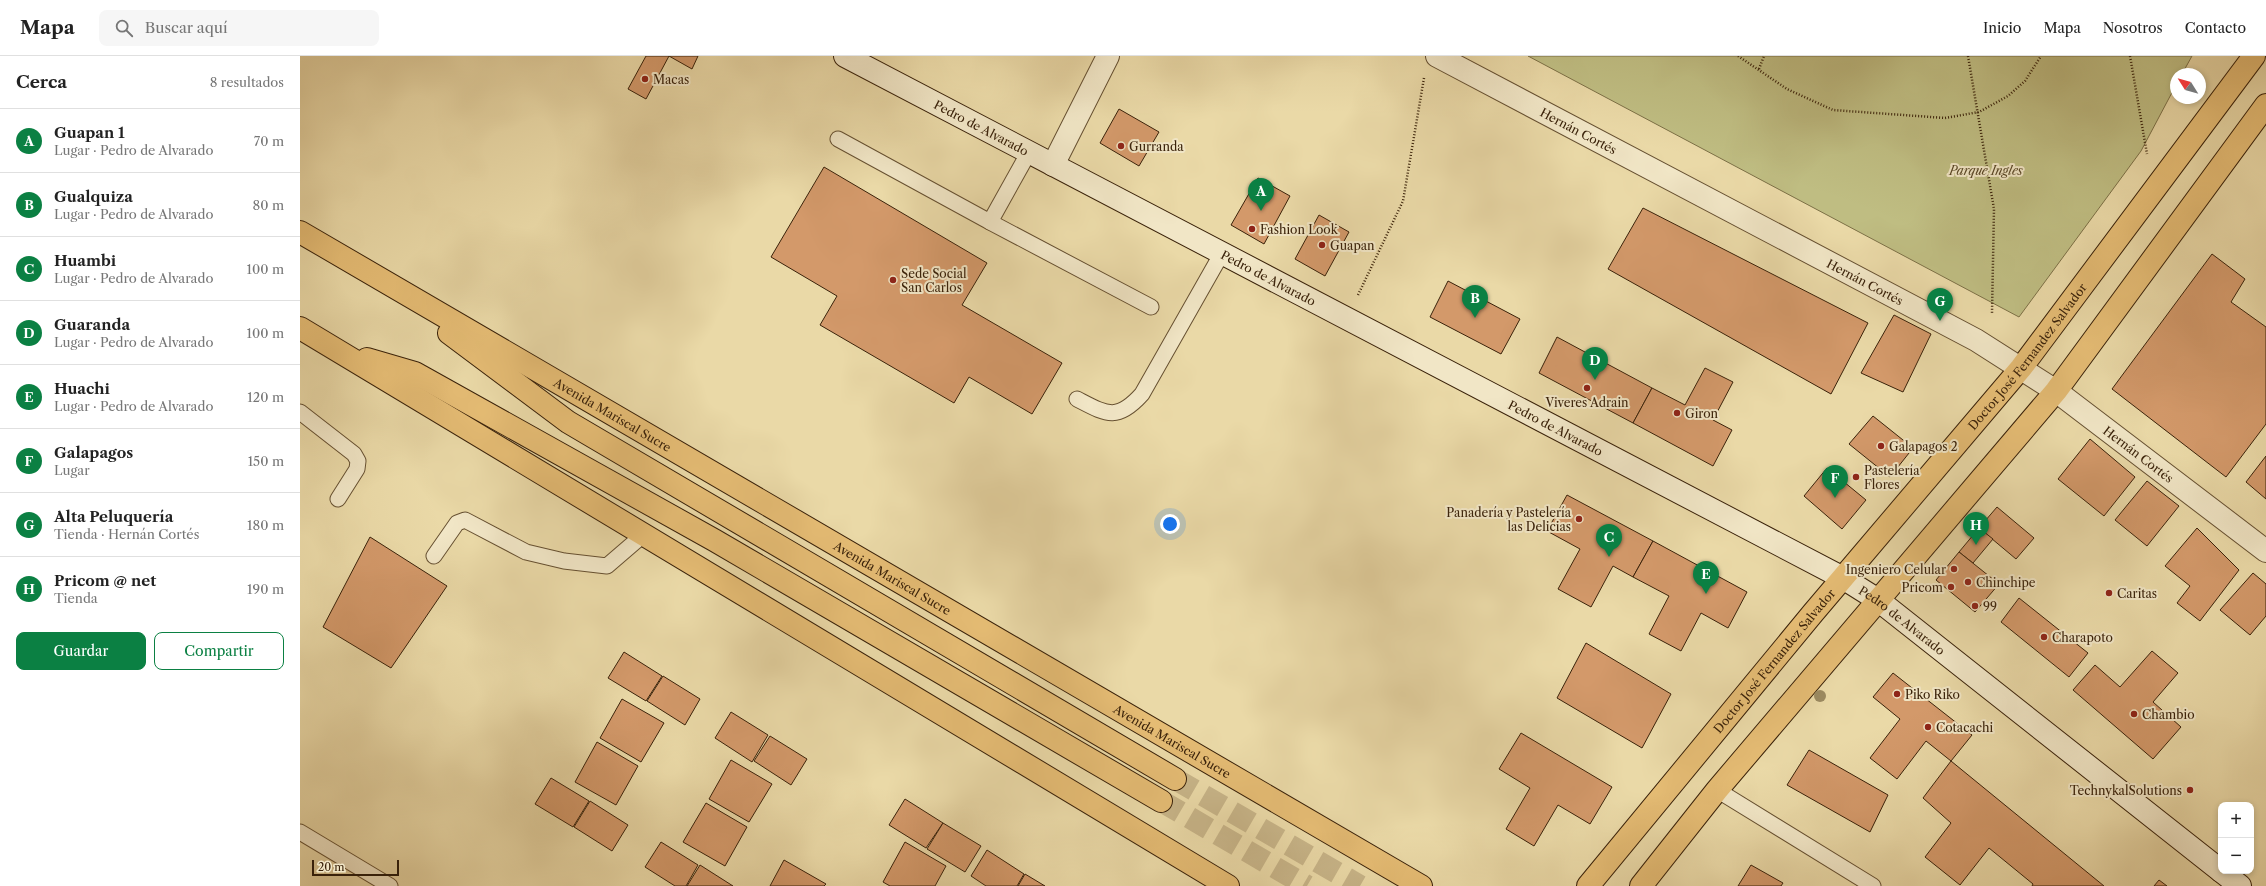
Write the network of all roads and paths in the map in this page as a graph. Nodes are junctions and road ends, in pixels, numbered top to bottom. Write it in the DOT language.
graph roads {
  1 [pos="846,56"];
  2 [pos="1108,56"];
  3 [pos="1738,56"];
  4 [pos="1764,56"];
  5 [pos="1968,56"];
  6 [pos="2041,56"];
  7 [pos="2130,56"];
  8 [pos="2254,56"];
  9 [pos="1431,64"];
  10 [pos="1759,69"];
  11 [pos="2266,105"];
  12 [pos="1979,112"];
  13 [pos="838,138"];
  14 [pos="1029,152"];
  15 [pos="1053,165"];
  16 [pos="2168,173"];
  17 [pos="990,222"];
  18 [pos="300,232"];
  19 [pos="1222,253"];
  20 [pos="364,270"];
  21 [pos="1151,306"];
  22 [pos="1992,313"];
  23 [pos="1347,319"];
  24 [pos="300,328"];
  25 [pos="335,349"];
  26 [pos="2021,368"];
  27 [pos="2056,391"];
  28 [pos="1077,399"];
  29 [pos="300,412"];
  30 [pos="338,499"];
  31 [pos="643,535"];
  32 [pos="2266,551"];
  33 [pos="434,556"];
  34 [pos="1842,578"];
  35 [pos="1878,600"];
  36 [pos="1175,779"];
  37 [pos="1717,790"];
  38 [pos="1161,801"];
  39 [pos="300,832"];
  40 [pos="2218,869"];
  41 [pos="2225,874"];
  42 [pos="1418,885"];
  43 [pos="390,886"];
  44 [pos="1228,886"];
  45 [pos="1588,886"];
  46 [pos="1642,886"];
  47 [pos="1872,886"];
  48 [pos="2240,886"];
  1 -- 14 [label="main road, Pedro de Alvarado"];
  2 -- 15 [label="main road"];
  3 -- 10 [label="path"];
  4 -- 10 [label="path"];
  5 -- 12 [label="path"];
  6 -- 12 [label="path"];
  7 -- 16 [label="path"];
  8 -- 16 [label="main road, Doctor José Fernandez Salvador"];
  9 -- 23 [label="path"];
  9 -- 26 [label="main road, Hernán Cortés"];
  10 -- 12 [label="path"];
  11 -- 27 [label="main road"];
  12 -- 22 [label="path"];
  13 -- 17 [label="lane"];
  14 -- 15 [label="main road, Pedro de Alvarado"];
  14 -- 17 [label="lane"];
  15 -- 19 [label="main road, Pedro de Alvarado"];
  16 -- 26 [label="main road, Doctor José Fernandez Salvador"];
  17 -- 21 [label="lane"];
  18 -- 20 [label="main road, Avenida Mariscal Sucre"];
  19 -- 23 [label="main road, Pedro de Alvarado"];
  19 -- 28 [label="lane"];
  20 -- 36 [label="main road, Avenida Mariscal Sucre"];
  20 -- 42 [label="main road, Avenida Mariscal Sucre"];
  23 -- 34 [label="main road, Pedro de Alvarado"];
  24 -- 25 [label="main road"];
  25 -- 31 [label="main road"];
  25 -- 38 [label="main road"];
  26 -- 27 [label="main road, Hernán Cortés"];
  26 -- 34 [label="main road, Doctor José Fernandez Salvador"];
  27 -- 32 [label="main road, Hernán Cortés"];
  27 -- 35 [label="main road"];
  29 -- 30 [label="lane"];
  31 -- 33 [label="lane"];
  31 -- 44 [label="main road"];
  34 -- 35 [label="main road, Pedro de Alvarado"];
  34 -- 45 [label="main road, Doctor José Fernandez Salvador"];
  35 -- 37 [label="main road"];
  35 -- 40 [label="main road, Pedro de Alvarado"];
  37 -- 46 [label="main road"];
  37 -- 47 [label="lane"];
  39 -- 43 [label="lane"];
  41 -- 48 [label="main road, Pedro de Alvarado"];
}
